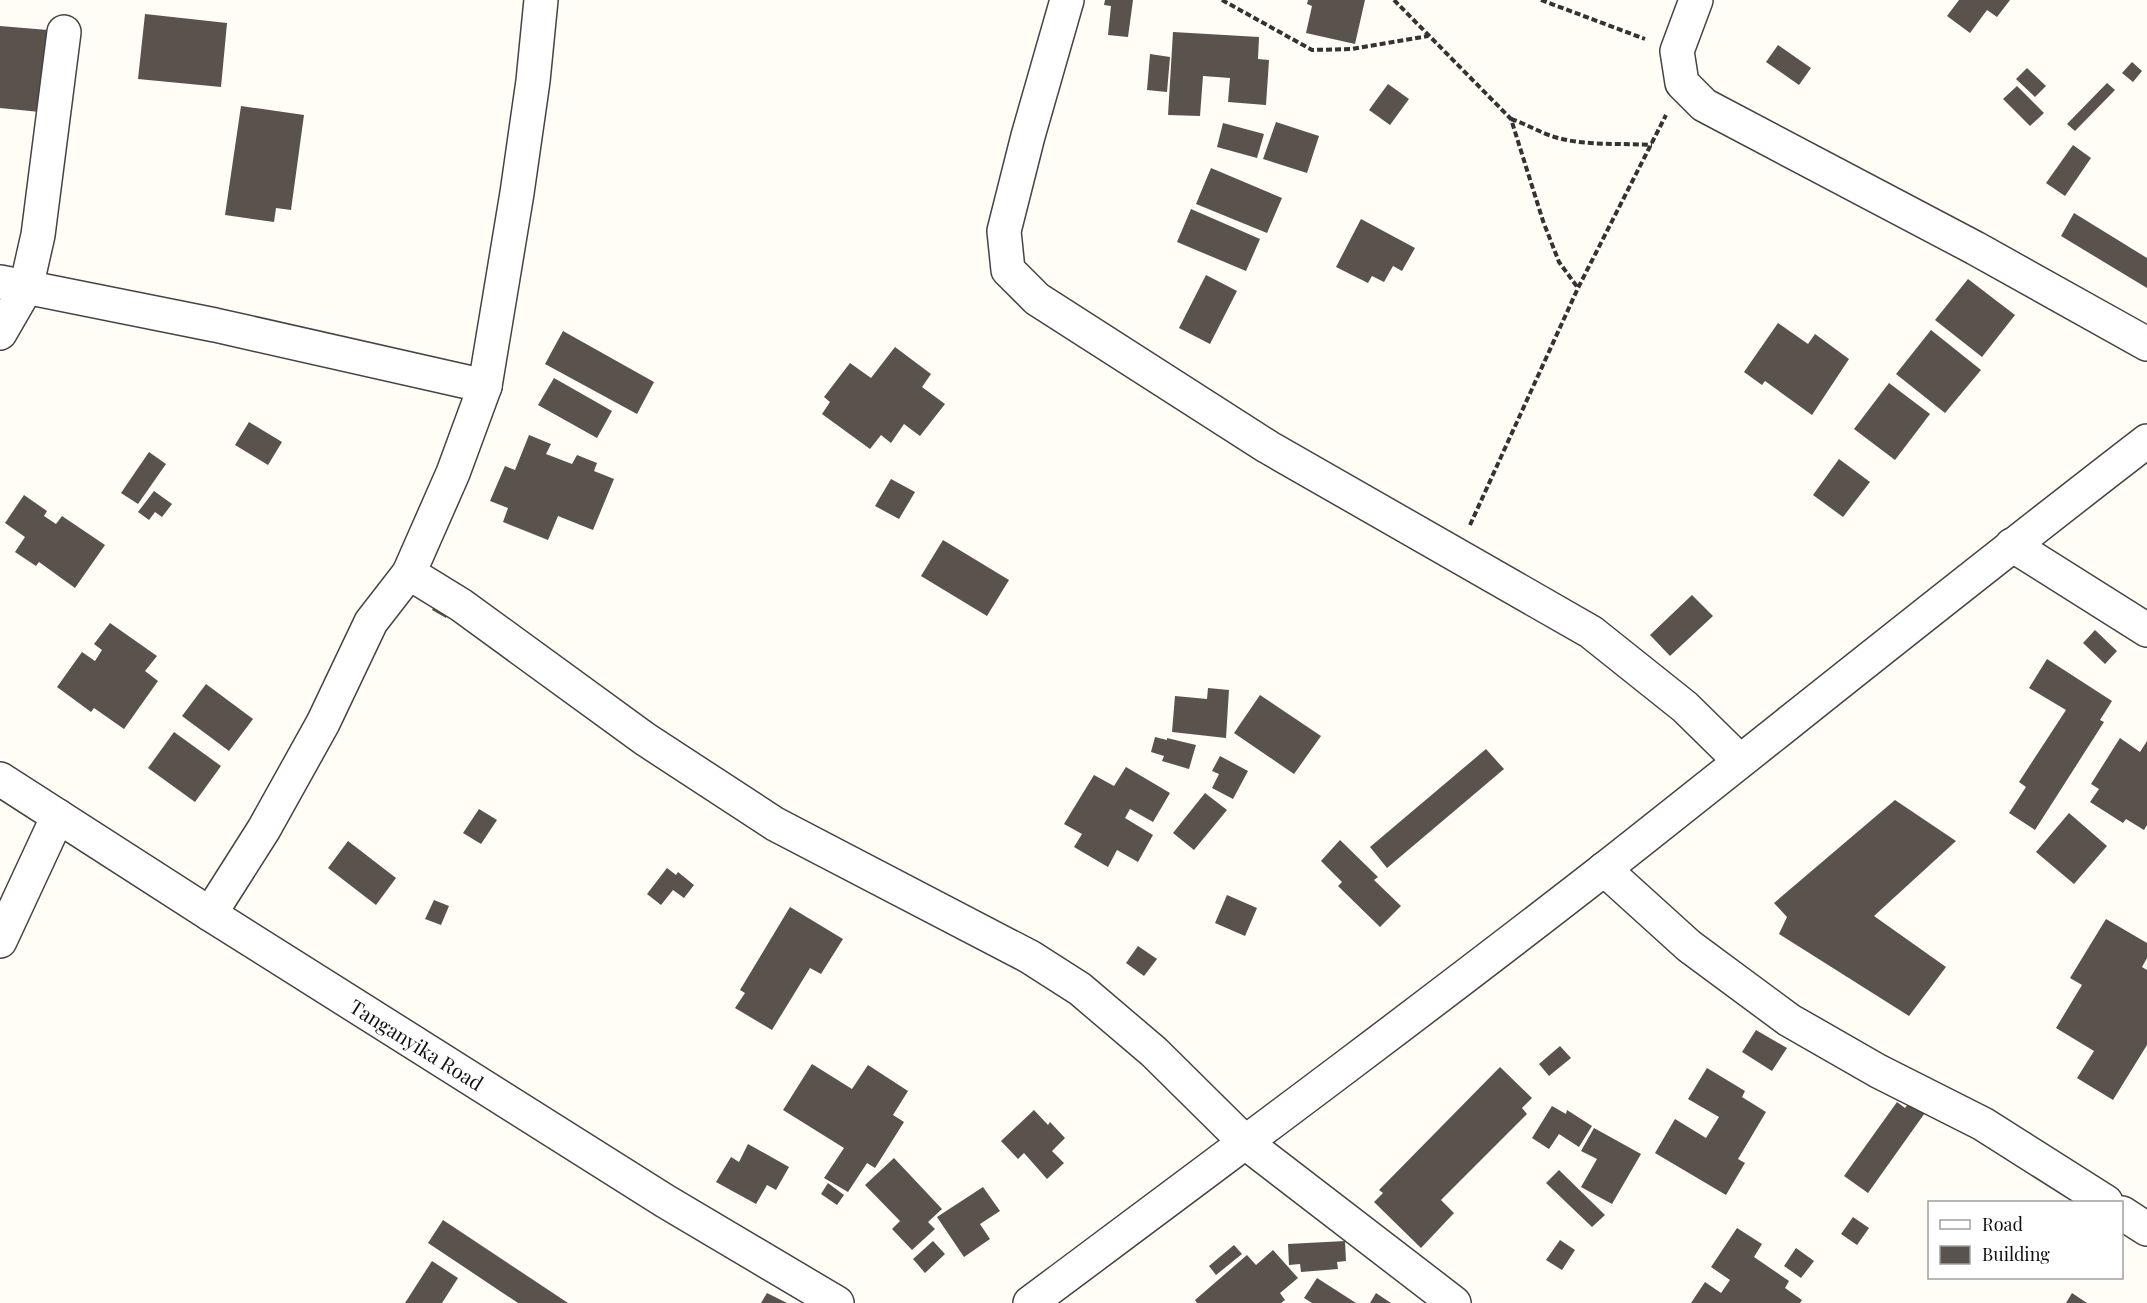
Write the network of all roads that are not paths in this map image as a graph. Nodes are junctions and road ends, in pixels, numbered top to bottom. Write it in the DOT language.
graph roads {
  1 [pos="541,0"];
  2 [pos="1067,0"];
  3 [pos="1696,0"];
  4 [pos="64,32"];
  5 [pos="13,285"];
  6 [pos="0,333"];
  7 [pos="2147,344"];
  8 [pos="485,386"];
  9 [pos="2147,441"];
  10 [pos="2012,545"];
  11 [pos="409,573"];
  12 [pos="2147,630"];
  13 [pos="1740,761"];
  14 [pos="0,779"];
  15 [pos="58,816"];
  16 [pos="1604,869"];
  17 [pos="210,915"];
  18 [pos="0,941"];
  19 [pos="1246,1143"];
  20 [pos="2103,1201"];
  21 [pos="2123,1214"];
  22 [pos="2147,1229"];
  23 [pos="837,1303"];
  24 [pos="1030,1303"];
  25 [pos="1454,1303"];
  1 -- 8 [label="street"];
  2 -- 13 [label="street"];
  3 -- 7 [label="street"];
  4 -- 5 [label="street"];
  5 -- 6 [label="street"];
  5 -- 8 [label="street"];
  8 -- 11 [label="street"];
  9 -- 10 [label="street"];
  10 -- 12 [label="street"];
  10 -- 13 [label="street"];
  11 -- 17 [label="street"];
  11 -- 19 [label="street"];
  13 -- 16 [label="street"];
  14 -- 15 [label="street, Tanganyika Road"];
  15 -- 17 [label="street, Tanganyika Road"];
  15 -- 18 [label="street"];
  16 -- 19 [label="street"];
  16 -- 20 [label="street"];
  17 -- 23 [label="street, Tanganyika Road"];
  19 -- 24 [label="street"];
  19 -- 25 [label="street"];
  21 -- 22 [label="street"];
}
